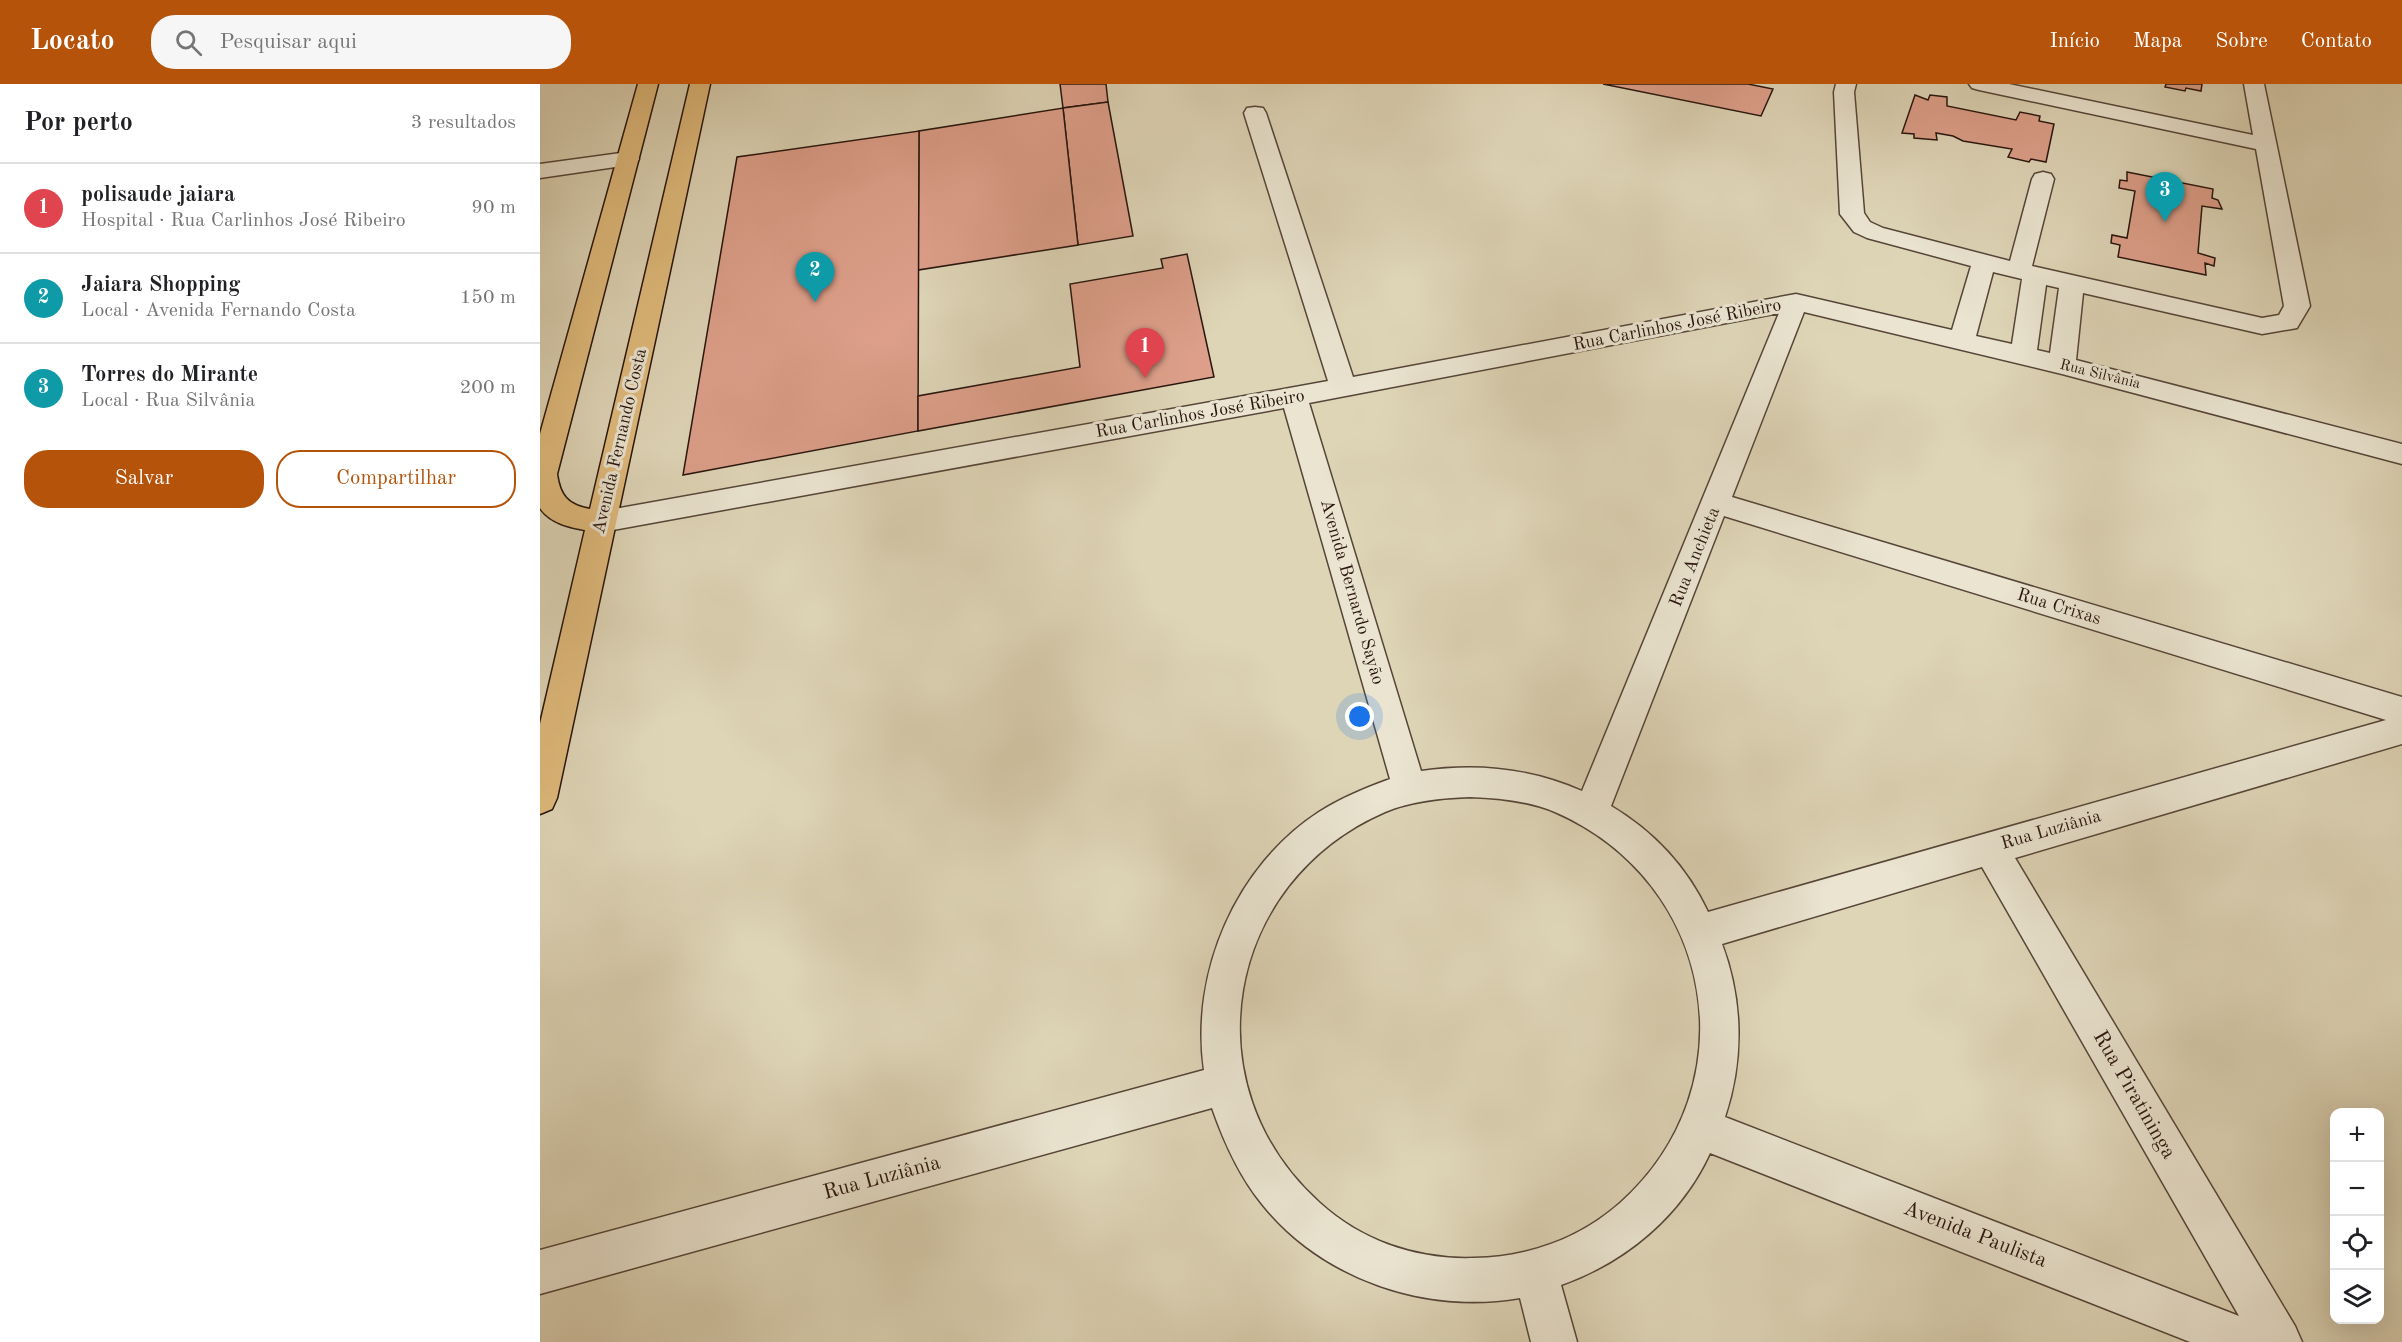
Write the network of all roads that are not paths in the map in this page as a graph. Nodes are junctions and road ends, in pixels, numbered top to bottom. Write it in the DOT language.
graph roads {
  1 [pos="648,84"];
  2 [pos="700,84"];
  3 [pos="1846,84"];
  4 [pos="1979,84"];
  5 [pos="2254,84"];
  6 [pos="1255,113"];
  7 [pos="2265,144"];
  8 [pos="628,159"];
  9 [pos="540,171"];
  10 [pos="2043,179"];
  11 [pos="1984,262"];
  12 [pos="2027,273"];
  13 [pos="2072,284"];
  14 [pos="1796,302"];
  15 [pos="1962,342"];
  16 [pos="2023,357"];
  17 [pos="2062,365"];
  18 [pos="1342,388"];
  19 [pos="1294,397"];
  20 [pos="2402,454"];
  21 [pos="542,479"];
  22 [pos="1717,503"];
  23 [pos="602,521"];
  24 [pos="2402,711"];
  25 [pos="2402,730"];
  26 [pos="1409,787"];
  27 [pos="540,798"];
  28 [pos="1591,811"];
  29 [pos="1990,848"];
  30 [pos="1700,932"];
  31 [pos="1225,1084"];
  32 [pos="1702,1129"];
  33 [pos="540,1272"];
  34 [pos="1536,1275"];
  35 [pos="1554,1342"];
  36 [pos="2248,1342"];
  37 [pos="2279,1342"];
  1 -- 8 [label="main road"];
  2 -- 23 [label="main road, Avenida Fernando Costa"];
  3 -- 11 [label="street"];
  4 -- 7 [label="street"];
  5 -- 7 [label="street"];
  6 -- 18 [label="street"];
  7 -- 13 [label="street"];
  8 -- 9 [label="street"];
  8 -- 21 [label="main road"];
  10 -- 12 [label="street"];
  11 -- 12 [label="street"];
  11 -- 15 [label="street"];
  12 -- 13 [label="street"];
  12 -- 16 [label="street"];
  13 -- 17 [label="street"];
  14 -- 15 [label="street, Rua Silvânia"];
  14 -- 18 [label="street, Rua Carlinhos José Ribeiro"];
  14 -- 22 [label="street, Rua Anchieta"];
  15 -- 16 [label="street, Rua Silvânia"];
  16 -- 17 [label="street, Rua Silvânia"];
  17 -- 20 [label="street, Rua Silvânia"];
  18 -- 19 [label="street, Rua Carlinhos José Ribeiro"];
  19 -- 23 [label="street, Rua Carlinhos José Ribeiro"];
  19 -- 26 [label="street, Avenida Bernardo Sayão"];
  21 -- 23 [label="main road"];
  22 -- 24 [label="street, Rua Crixas"];
  22 -- 28 [label="street, Rua Anchieta"];
  23 -- 27 [label="main road, Avenida Fernando Costa"];
  25 -- 29 [label="street, Rua Luziânia"];
  26 -- 28 [label="street"];
  26 -- 31 [label="street"];
  28 -- 30 [label="street"];
  29 -- 30 [label="street, Rua Luziânia"];
  29 -- 37 [label="street, Rua Piratininga"];
  30 -- 32 [label="street"];
  31 -- 33 [label="street, Rua Luziânia"];
  31 -- 34 [label="street"];
  32 -- 34 [label="street"];
  32 -- 36 [label="street, Avenida Paulista"];
  34 -- 35 [label="street"];
}
